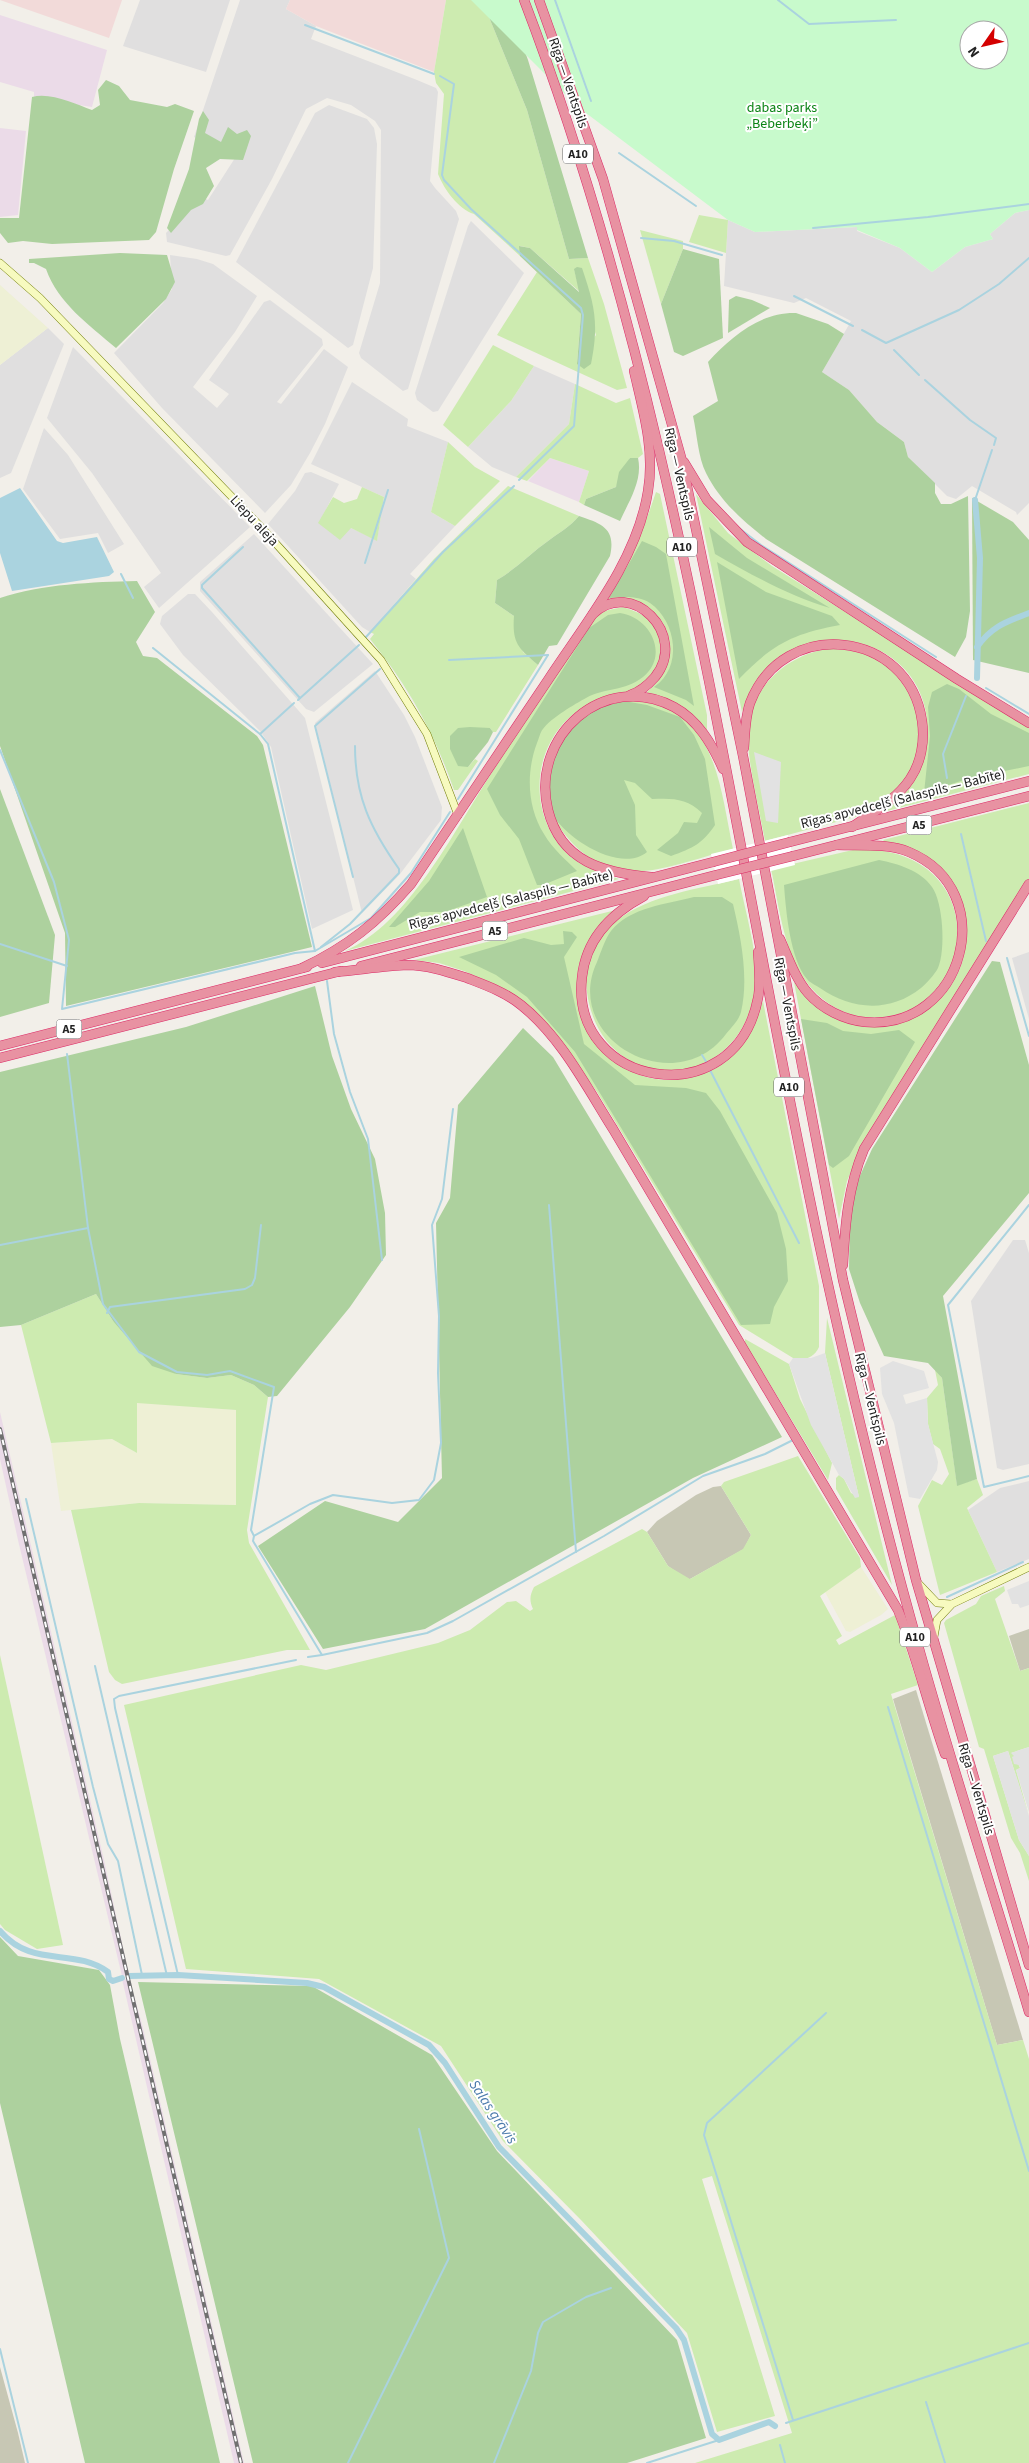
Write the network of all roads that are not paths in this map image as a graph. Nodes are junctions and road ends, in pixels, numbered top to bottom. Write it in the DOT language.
graph roads {
  1 [pos="524,0"];
  2 [pos="539,0"];
  3 [pos="0,263"];
  4 [pos="625,311"];
  5 [pos="681,457"];
  6 [pos="588,619"];
  7 [pos="623,698"];
  8 [pos="1029,723"];
  9 [pos="743,756"];
  10 [pos="1029,781"];
  11 [pos="730,786"];
  12 [pos="1029,796"];
  13 [pos="458,815"];
  14 [pos="852,827"];
  15 [pos="837,846"];
  16 [pos="656,878"];
  17 [pos="1029,884"];
  18 [pos="655,891"];
  19 [pos="756,917"];
  20 [pos="774,927"];
  21 [pos="302,968"];
  22 [pos="336,972"];
  23 [pos="0,1046"];
  24 [pos="0,1058"];
  25 [pos="843,1280"];
  26 [pos="1029,1567"];
  27 [pos="916,1580"];
  28 [pos="952,1604"];
  29 [pos="934,1640"];
  30 [pos="964,1797"];
  31 [pos="1029,1964"];
  32 [pos="1029,2012"];
  1 -- 4 [label="highway, Rīga — Ventspils / A10"];
  2 -- 5 [label="highway, Rīga — Ventspils / A10"];
  3 -- 13 [label="street, Liepu aleja"];
  4 -- 6 [label="highway"];
  4 -- 11 [label="highway, Rīga — Ventspils / A10"];
  5 -- 8 [label="highway"];
  5 -- 9 [label="highway, Rīga — Ventspils / A10"];
  6 -- 7 [label="highway"];
  6 -- 13 [label="highway"];
  7 -- 11 [label="highway"];
  7 -- 16 [label="highway"];
  9 -- 14 [label="highway"];
  9 -- 20 [label="highway, Rīga — Ventspils / A10"];
  10 -- 14 [label="highway, Rīgas apvedceļš (Salaspils — Babīte) / A5"];
  11 -- 19 [label="highway, Rīga — Ventspils / A10"];
  12 -- 15 [label="highway, Rīgas apvedceļš (Salaspils — Babīte) / A5"];
  13 -- 21 [label="highway"];
  14 -- 16 [label="highway, Rīgas apvedceļš (Salaspils — Babīte) / A5, bridge"];
  15 -- 18 [label="highway, Rīgas apvedceļš (Salaspils — Babīte) / A5, bridge"];
  15 -- 20 [label="highway"];
  16 -- 21 [label="highway, Rīgas apvedceļš (Salaspils — Babīte) / A5"];
  17 -- 25 [label="highway"];
  18 -- 19 [label="highway"];
  18 -- 22 [label="highway, Rīgas apvedceļš (Salaspils — Babīte) / A5"];
  19 -- 30 [label="highway, Rīga — Ventspils / A10"];
  20 -- 25 [label="highway, Rīga — Ventspils / A10"];
  21 -- 23 [label="highway, Rīgas apvedceļš (Salaspils — Babīte) / A5"];
  22 -- 24 [label="highway, Rīgas apvedceļš (Salaspils — Babīte) / A5"];
  22 -- 30 [label="highway"];
  25 -- 27 [label="highway, Rīga — Ventspils / A10"];
  26 -- 28 [label="street"];
  27 -- 28 [label="street"];
  27 -- 29 [label="highway, Rīga — Ventspils / A10"];
  28 -- 29 [label="street"];
  29 -- 31 [label="highway, Rīga — Ventspils / A10"];
  30 -- 32 [label="highway, Rīga — Ventspils / A10"];
}
